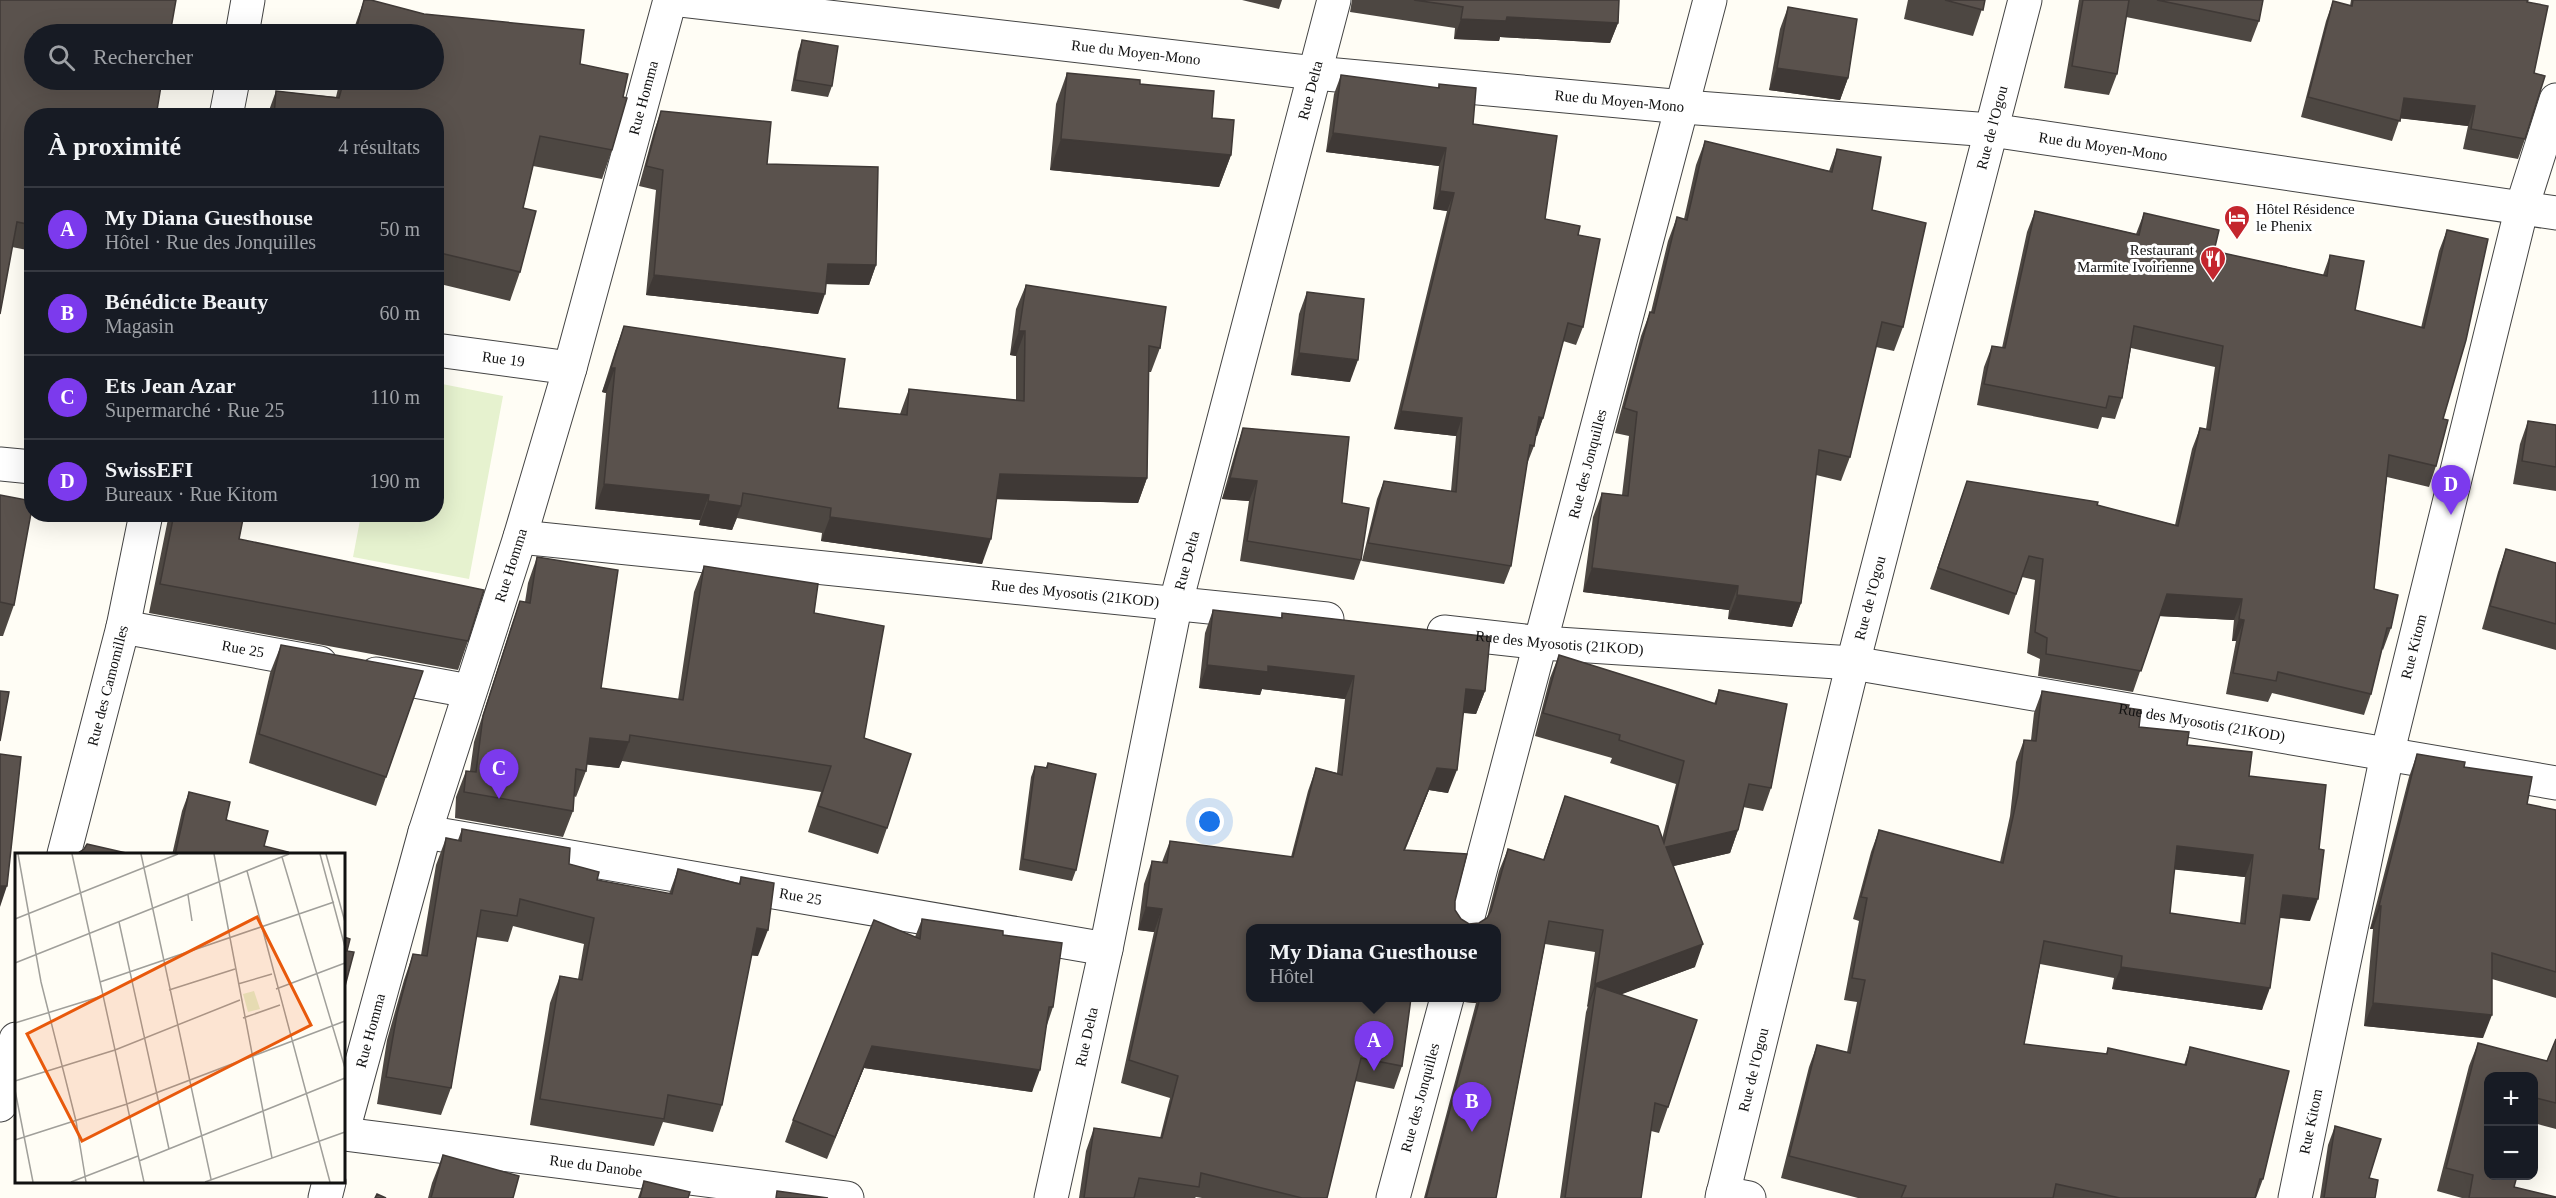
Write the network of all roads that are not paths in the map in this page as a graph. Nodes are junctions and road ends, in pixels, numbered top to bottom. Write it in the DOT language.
graph roads {
  1 [pos="248,0"];
  2 [pos="669,0"];
  3 [pos="681,0"];
  4 [pos="1334,0"];
  5 [pos="1710,0"];
  6 [pos="2025,0"];
  7 [pos="244,24"];
  8 [pos="1315,73"];
  9 [pos="231,90"];
  10 [pos="2556,100"];
  11 [pos="1684,107"];
  12 [pos="228,108"];
  13 [pos="1991,130"];
  14 [pos="2522,207"];
  15 [pos="2556,213"];
  16 [pos="444,351"];
  17 [pos="570,368"];
  18 [pos="0,464"];
  19 [pos="24,466"];
  20 [pos="144,522"];
  21 [pos="520,537"];
  22 [pos="1176,602"];
  23 [pos="1353,622"];
  24 [pos="123,627"];
  25 [pos="1412,628"];
  26 [pos="1542,643"];
  27 [pos="1852,663"];
  28 [pos="469,691"];
  29 [pos="2388,755"];
  30 [pos="2556,783"];
  31 [pos="425,832"];
  32 [pos="65,853"];
  33 [pos="1467,924"];
  34 [pos="1106,949"];
  35 [pos="1446,1002"];
  36 [pos="15,1044"];
  37 [pos="5,1089"];
  38 [pos="345,1123"];
  39 [pos="345,1134"];
  40 [pos="329,1183"];
  41 [pos="1731,1196"];
  42 [pos="325,1198"];
  43 [pos="847,1198"];
  44 [pos="1051,1198"];
  45 [pos="1394,1198"];
  46 [pos="2295,1198"];
  1 -- 7 [label="street"];
  2 -- 17 [label="street, Rue Homma"];
  3 -- 8 [label="street, Rue du Moyen-Mono"];
  4 -- 8 [label="street, Rue Delta"];
  5 -- 11 [label="street, Rue des Jonquilles"];
  6 -- 13 [label="street, Rue de l'Ogou"];
  8 -- 11 [label="street, Rue du Moyen-Mono"];
  8 -- 22 [label="street, Rue Delta"];
  9 -- 12 [label="street"];
  10 -- 14 [label="street, Rue Kitom"];
  11 -- 13 [label="street, Rue du Moyen-Mono"];
  11 -- 26 [label="street, Rue des Jonquilles"];
  13 -- 14 [label="street, Rue du Moyen-Mono"];
  13 -- 27 [label="street, Rue de l'Ogou"];
  14 -- 15 [label="street, Rue du Moyen-Mono"];
  14 -- 29 [label="street, Rue Kitom"];
  16 -- 17 [label="street, Rue 19"];
  17 -- 21 [label="street, Rue Homma"];
  18 -- 19 [label="street"];
  20 -- 24 [label="street, Rue des Camomilles"];
  21 -- 22 [label="street, Rue des Myosotis (21KOD)"];
  21 -- 28 [label="street, Rue Homma"];
  22 -- 23 [label="street, Rue des Myosotis (21KOD)"];
  22 -- 34 [label="street, Rue Delta"];
  24 -- 28 [label="street, Rue 25"];
  24 -- 32 [label="street, Rue des Camomilles"];
  25 -- 26 [label="street, Rue des Myosotis (21KOD)"];
  26 -- 27 [label="street, Rue des Myosotis (21KOD)"];
  26 -- 33 [label="street, Rue des Jonquilles"];
  27 -- 29 [label="street, Rue des Myosotis (21KOD)"];
  27 -- 41 [label="street, Rue de l'Ogou"];
  28 -- 31 [label="street, Rue Homma"];
  29 -- 30 [label="street, Rue des Myosotis (21KOD)"];
  29 -- 46 [label="street, Rue Kitom"];
  31 -- 34 [label="street, Rue 25"];
  31 -- 38 [label="street, Rue Homma"];
  34 -- 44 [label="street, Rue Delta"];
  35 -- 45 [label="street, Rue des Jonquilles"];
  36 -- 37 [label="street"];
  39 -- 43 [label="street, Rue du Danobe"];
  40 -- 42 [label="street"];
}
